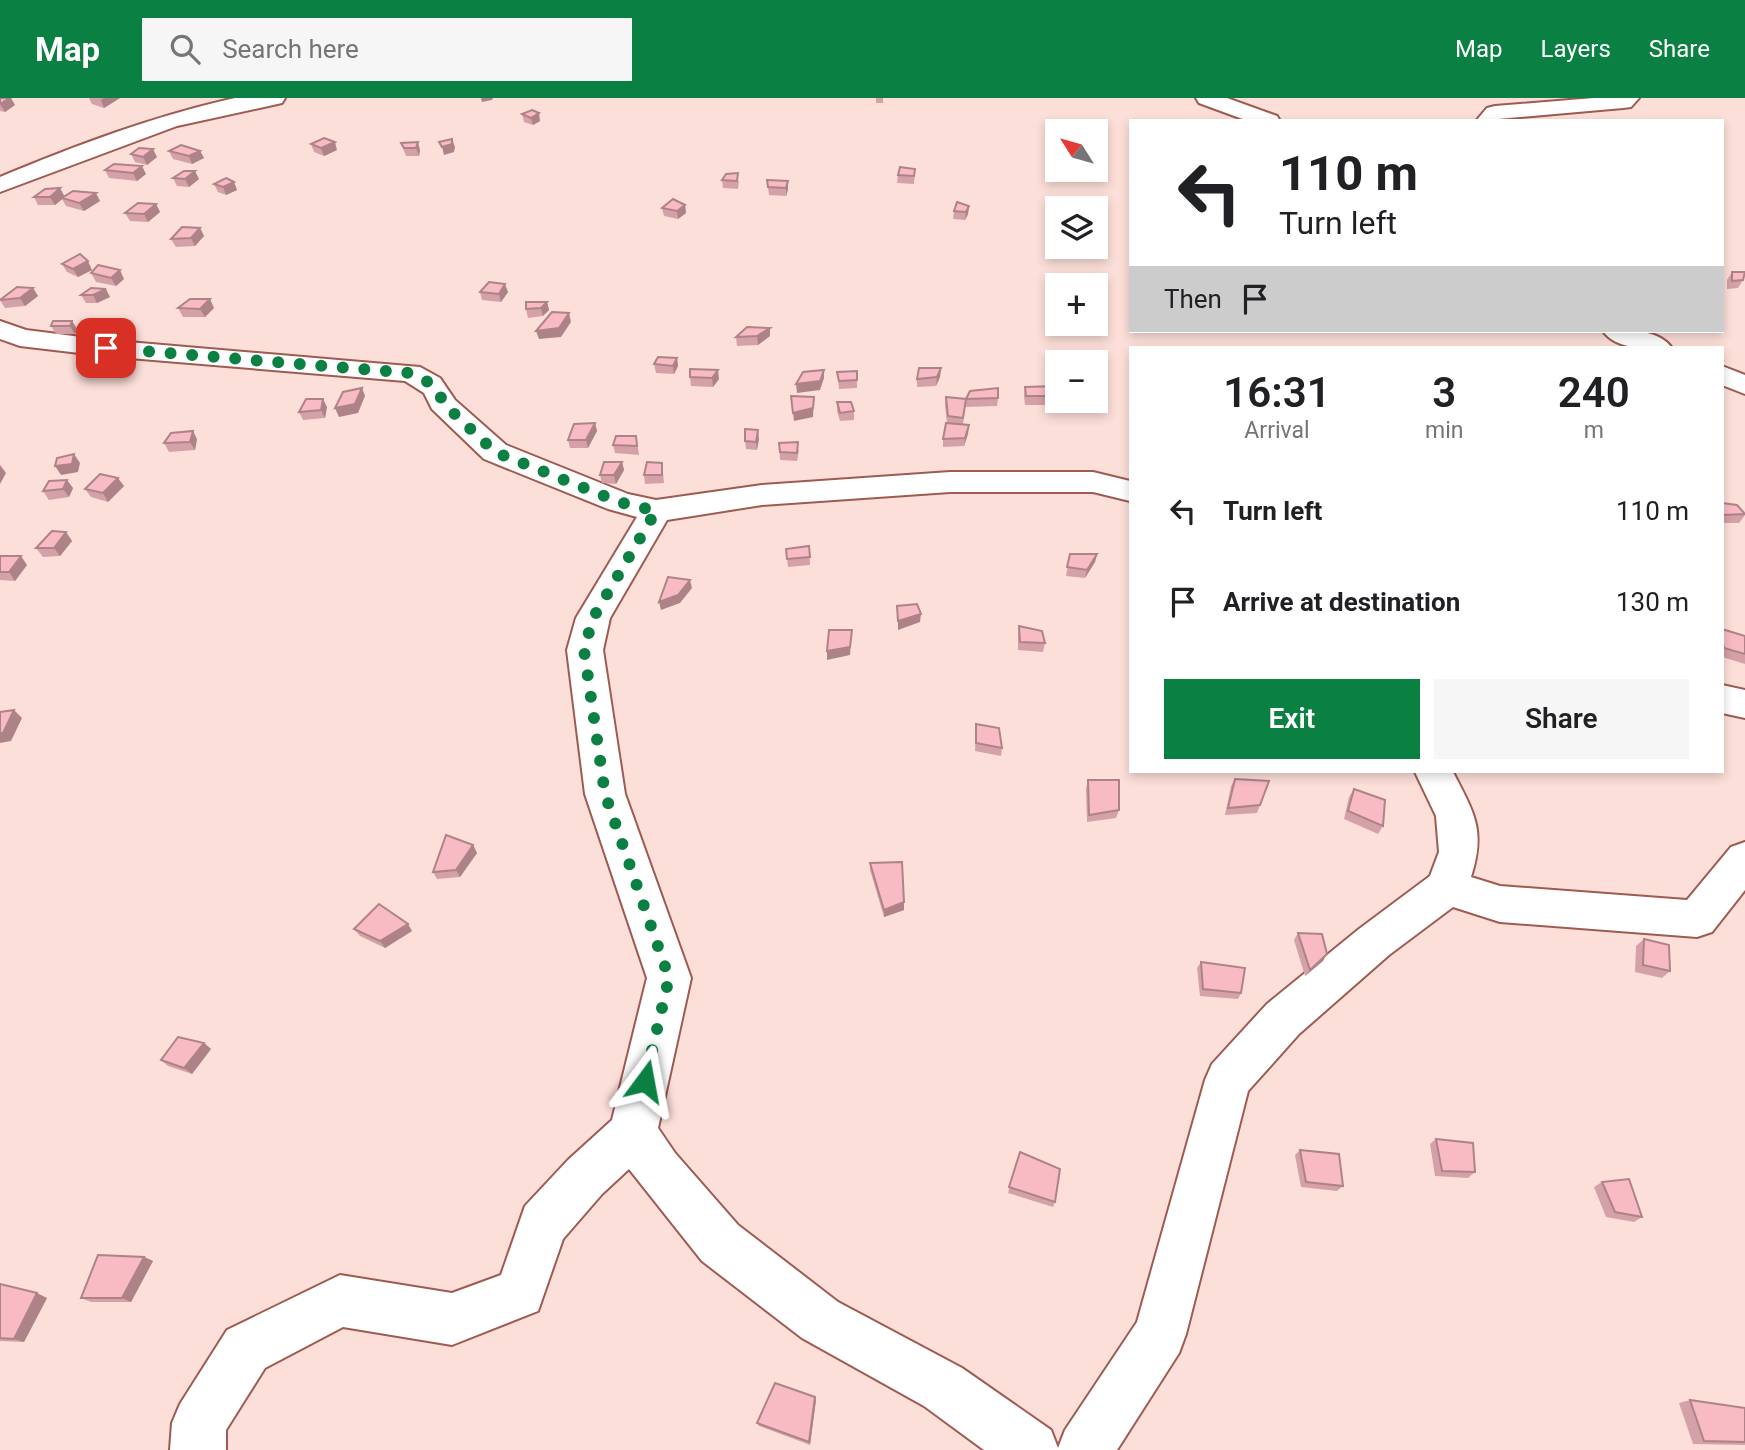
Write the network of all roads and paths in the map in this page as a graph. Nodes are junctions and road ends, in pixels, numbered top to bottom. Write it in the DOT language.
graph roads {
  1 [pos="274,98"];
  2 [pos="1207,98"];
  3 [pos="1628,98"];
  4 [pos="1264,119"];
  5 [pos="1489,119"];
  6 [pos="0,185"];
  7 [pos="0,329"];
  8 [pos="1622,333"];
  9 [pos="1653,346"];
  10 [pos="1724,376"];
  11 [pos="1745,385"];
  12 [pos="1129,491"];
  13 [pos="656,511"];
  14 [pos="1434,773"];
  15 [pos="1745,859"];
  16 [pos="1447,887"];
  17 [pos="634,1133"];
  18 [pos="198,1450"];
  19 [pos="1031,1450"];
  20 [pos="1085,1450"];
  1 -- 6 [label="street"];
  2 -- 4 [label="street"];
  3 -- 5 [label="street"];
  7 -- 13 [label="street"];
  8 -- 9 [label="street"];
  10 -- 11 [label="street"];
  12 -- 13 [label="street"];
  13 -- 17 [label="street"];
  14 -- 16 [label="street"];
  15 -- 16 [label="street"];
  16 -- 20 [label="street"];
  17 -- 18 [label="street"];
  17 -- 19 [label="street"];
}
